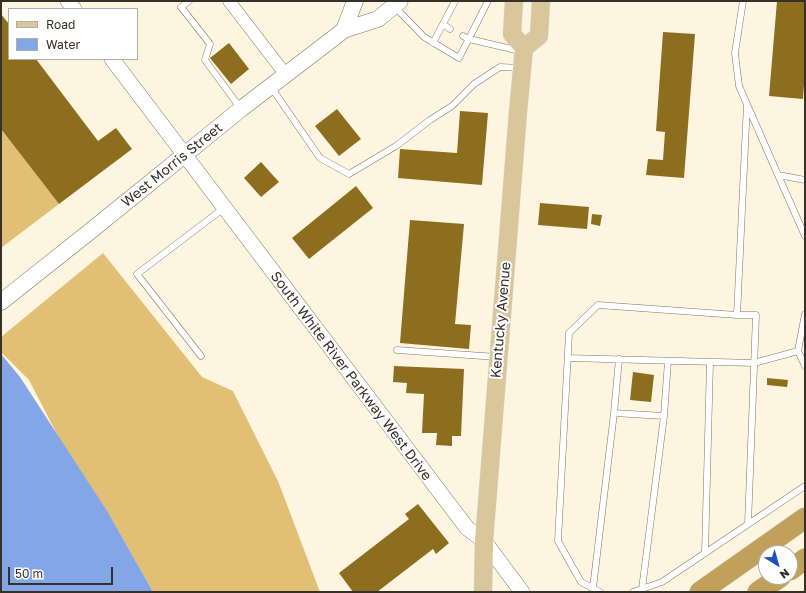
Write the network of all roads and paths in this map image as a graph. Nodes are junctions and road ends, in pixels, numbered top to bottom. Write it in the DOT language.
graph roads {
  1 [pos="189,1"];
  2 [pos="229,1"];
  3 [pos="355,1"];
  4 [pos="455,1"];
  5 [pos="488,1"];
  6 [pos="514,1"];
  7 [pos="542,1"];
  8 [pos="743,1"];
  9 [pos="397,3"];
  10 [pos="479,4"];
  11 [pos="485,7"];
  12 [pos="450,10"];
  13 [pos="457,14"];
  14 [pos="470,21"];
  15 [pos="443,24"];
  16 [pos="477,25"];
  17 [pos="450,29"];
  18 [pos="344,30"];
  19 [pos="466,38"];
  20 [pos="433,43"];
  21 [pos="524,56"];
  22 [pos="113,60"];
  23 [pos="286,75"];
  24 [pos="271,87"];
  25 [pos="747,104"];
  26 [pos="241,109"];
  27 [pos="184,156"];
  28 [pos="778,175"];
  29 [pos="805,180"];
  30 [pos="224,208"];
  31 [pos="805,236"];
  32 [pos="1,302"];
  33 [pos="805,314"];
  34 [pos="737,315"];
  35 [pos="397,350"];
  36 [pos="798,351"];
  37 [pos="201,356"];
  38 [pos="498,357"];
  39 [pos="568,358"];
  40 [pos="619,360"];
  41 [pos="668,361"];
  42 [pos="710,362"];
  43 [pos="754,363"];
  44 [pos="805,366"];
  45 [pos="614,413"];
  46 [pos="664,416"];
  47 [pos="805,486"];
  48 [pos="805,518"];
  49 [pos="748,524"];
  50 [pos="484,541"];
  51 [pos="705,553"];
  52 [pos="768,585"];
  53 [pos="642,589"];
  54 [pos="591,590"];
  55 [pos="483,592"];
  56 [pos="522,592"];
  57 [pos="600,592"];
  58 [pos="633,592"];
  59 [pos="700,592"];
  60 [pos="758,592"];
  1 -- 26 [label="lane"];
  2 -- 23 [label="street"];
  3 -- 18 [label="main road"];
  4 -- 12 [label="lane"];
  5 -- 11 [label="lane"];
  6 -- 21 [label="main road"];
  7 -- 21 [label="main road"];
  8 -- 25 [label="lane"];
  9 -- 18 [label="main road, West Morris Street"];
  9 -- 20 [label="lane"];
  10 -- 11 [label="lane"];
  11 -- 16 [label="lane"];
  12 -- 13 [label="lane"];
  12 -- 15 [label="lane"];
  14 -- 16 [label="lane"];
  15 -- 17 [label="lane"];
  15 -- 20 [label="lane"];
  16 -- 19 [label="lane"];
  18 -- 23 [label="main road, West Morris Street"];
  19 -- 20 [label="lane"];
  19 -- 21 [label="lane"];
  21 -- 24 [label="lane"];
  21 -- 38 [label="main road, Kentucky Avenue"];
  22 -- 27 [label="street, South White River Parkway West Drive"];
  23 -- 24 [label="main road, West Morris Street"];
  24 -- 26 [label="main road, West Morris Street"];
  25 -- 28 [label="lane"];
  25 -- 34 [label="lane"];
  26 -- 27 [label="main road, West Morris Street"];
  27 -- 30 [label="street, South White River Parkway West Drive"];
  27 -- 32 [label="main road, West Morris Street"];
  28 -- 29 [label="lane"];
  28 -- 31 [label="lane"];
  30 -- 37 [label="lane"];
  30 -- 50 [label="street, South White River Parkway West Drive"];
  33 -- 36 [label="lane"];
  34 -- 39 [label="lane"];
  34 -- 43 [label="lane"];
  35 -- 38 [label="lane"];
  36 -- 43 [label="lane"];
  36 -- 44 [label="lane"];
  38 -- 50 [label="main road, Kentucky Avenue"];
  39 -- 40 [label="lane"];
  39 -- 54 [label="lane"];
  40 -- 41 [label="lane"];
  40 -- 45 [label="lane"];
  41 -- 42 [label="lane"];
  41 -- 46 [label="lane"];
  42 -- 43 [label="lane"];
  42 -- 51 [label="lane"];
  43 -- 49 [label="lane"];
  45 -- 46 [label="lane"];
  45 -- 54 [label="lane"];
  46 -- 53 [label="lane"];
  47 -- 49 [label="lane"];
  48 -- 59 [label="highway"];
  49 -- 51 [label="lane"];
  50 -- 55 [label="main road, Kentucky Avenue"];
  50 -- 56 [label="street, South White River Parkway West Drive"];
  51 -- 53 [label="lane"];
  52 -- 60 [label="highway"];
  53 -- 58 [label="lane"];
  54 -- 57 [label="lane"];
}
